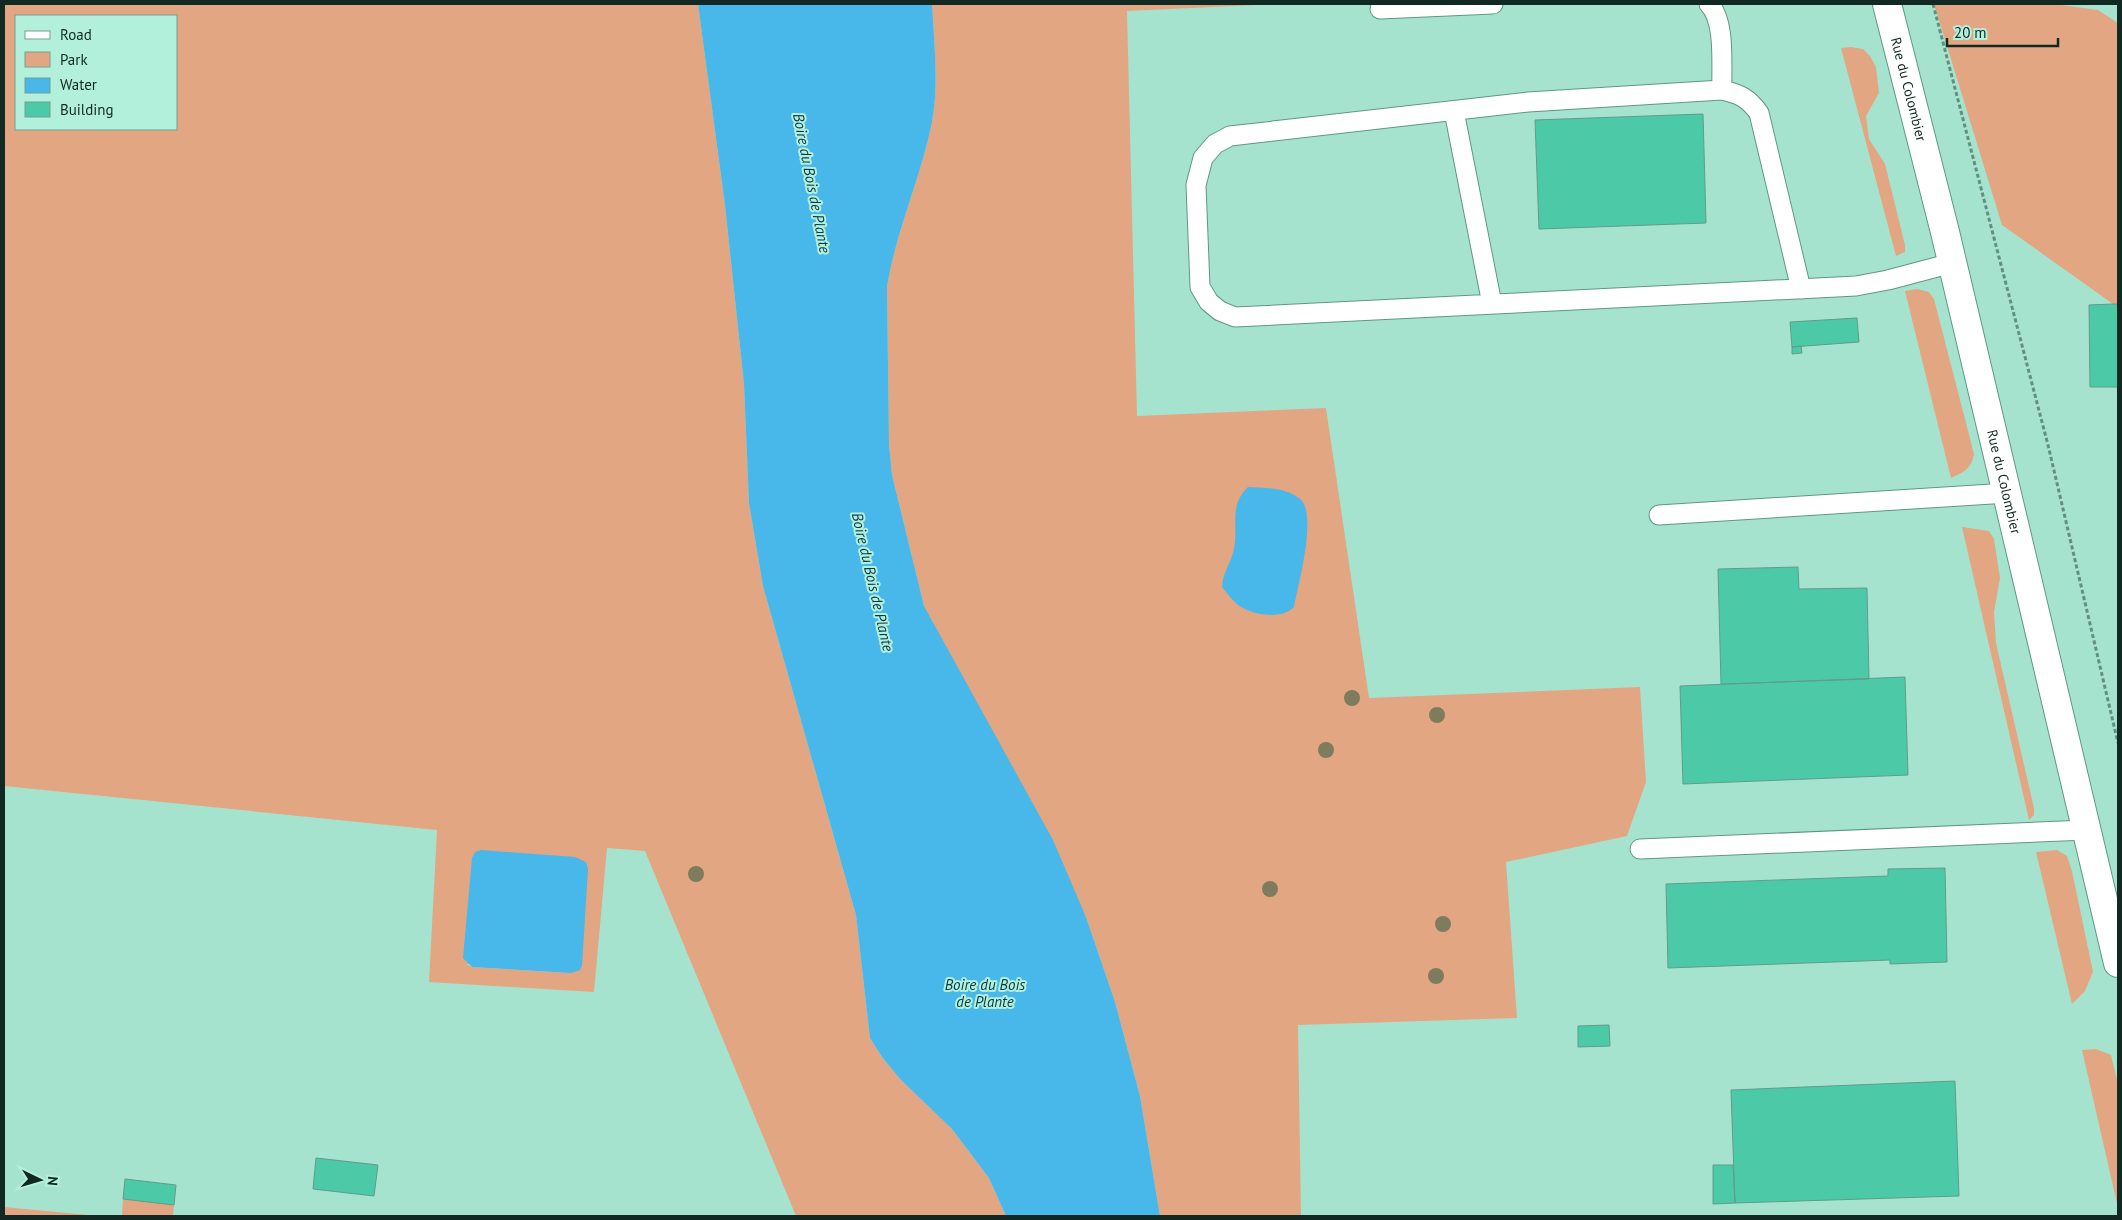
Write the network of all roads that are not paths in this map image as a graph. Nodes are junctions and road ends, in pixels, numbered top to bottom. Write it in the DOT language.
graph roads {
  1 [pos="1493,4"];
  2 [pos="1709,4"];
  3 [pos="1887,4"];
  4 [pos="1380,9"];
  5 [pos="1722,90"];
  6 [pos="1454,111"];
  7 [pos="1952,263"];
  8 [pos="1802,289"];
  9 [pos="1492,304"];
  10 [pos="2008,493"];
  11 [pos="1659,515"];
  12 [pos="2087,830"];
  13 [pos="1640,849"];
  14 [pos="2118,963"];
  1 -- 4 [label="lane"];
  2 -- 5 [label="lane"];
  3 -- 7 [label="main road, Rue du Colombier"];
  5 -- 6 [label="lane"];
  5 -- 8 [label="lane"];
  6 -- 9 [label="lane"];
  6 -- 9 [label="lane"];
  7 -- 8 [label="lane"];
  7 -- 10 [label="main road, Rue du Colombier"];
  8 -- 9 [label="lane"];
  10 -- 11 [label="lane"];
  10 -- 12 [label="main road, Rue du Colombier"];
  12 -- 13 [label="lane"];
  12 -- 14 [label="main road, Rue du Colombier"];
}
